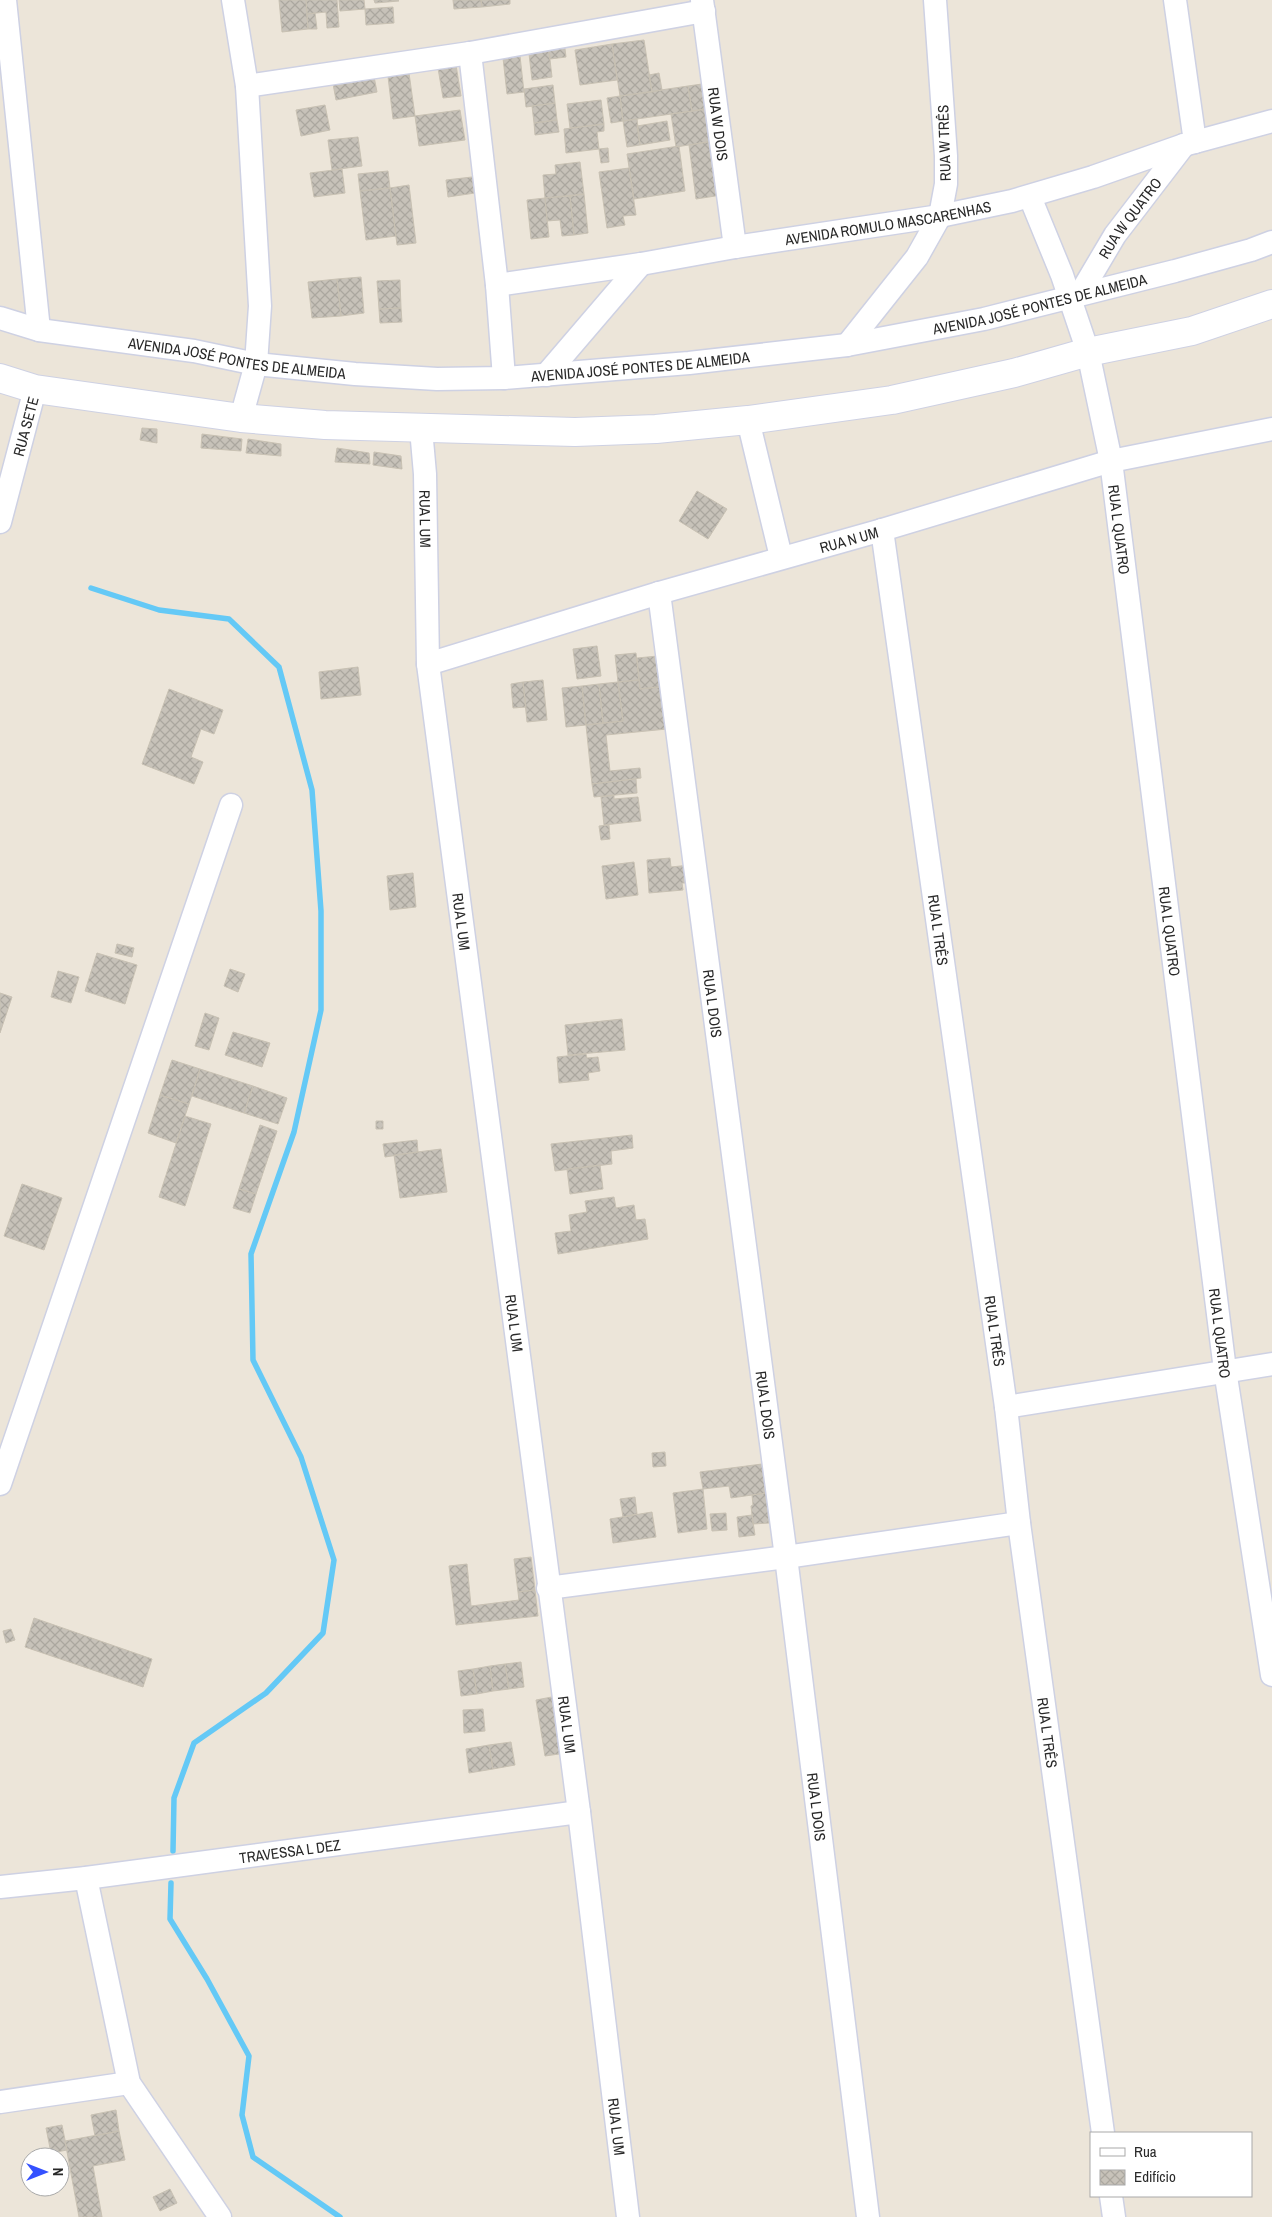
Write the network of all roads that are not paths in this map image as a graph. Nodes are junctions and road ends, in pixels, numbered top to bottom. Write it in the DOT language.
graph roads {
  1 [pos="5,0"];
  2 [pos="233,0"];
  3 [pos="935,0"];
  4 [pos="1175,0"];
  5 [pos="703,5"];
  6 [pos="470,53"];
  7 [pos="247,86"];
  8 [pos="1272,121"];
  9 [pos="1189,144"];
  10 [pos="1030,197"];
  11 [pos="940,216"];
  12 [pos="1272,242"];
  13 [pos="735,247"];
  14 [pos="641,264"];
  15 [pos="497,285"];
  16 [pos="1075,296"];
  17 [pos="1272,304"];
  18 [pos="0,318"];
  19 [pos="40,330"];
  20 [pos="847,345"];
  21 [pos="1088,352"];
  22 [pos="256,364"];
  23 [pos="546,375"];
  24 [pos="0,378"];
  25 [pos="504,378"];
  26 [pos="35,389"];
  27 [pos="242,418"];
  28 [pos="748,420"];
  29 [pos="421,429"];
  30 [pos="1272,429"];
  31 [pos="1111,461"];
  32 [pos="0,522"];
  33 [pos="882,530"];
  34 [pos="781,557"];
  35 [pos="658,593"];
  36 [pos="428,664"];
  37 [pos="231,805"];
  38 [pos="1272,1364"];
  39 [pos="1225,1370"];
  40 [pos="1006,1407"];
  41 [pos="0,1484"];
  42 [pos="1019,1523"];
  43 [pos="786,1557"];
  44 [pos="548,1588"];
  45 [pos="1272,1675"];
  46 [pos="579,1812"];
  47 [pos="86,1878"];
  48 [pos="0,1886"];
  49 [pos="129,2083"];
  50 [pos="0,2102"];
  51 [pos="1103,2132"];
  52 [pos="1111,2197"];
  53 [pos="220,2217"];
  54 [pos="628,2217"];
  55 [pos="868,2217"];
  56 [pos="1114,2217"];
  1 -- 19 [label="street"];
  2 -- 7 [label="street"];
  3 -- 11 [label="street, RUA W TRÊS"];
  4 -- 9 [label="street"];
  5 -- 6 [label="street"];
  5 -- 13 [label="street, RUA W DOIS"];
  6 -- 7 [label="street"];
  6 -- 15 [label="street"];
  7 -- 22 [label="street"];
  8 -- 9 [label="street, AVENIDA ROMULO MASCARENHAS"];
  9 -- 10 [label="street, AVENIDA ROMULO MASCARENHAS"];
  9 -- 16 [label="street, RUA W QUATRO"];
  10 -- 11 [label="street, AVENIDA ROMULO MASCARENHAS"];
  10 -- 16 [label="street, RUA L QUATRO"];
  11 -- 13 [label="street, AVENIDA ROMULO MASCARENHAS"];
  11 -- 20 [label="street, RUA W TRÊS"];
  12 -- 16 [label="street, AVENIDA JOSÉ PONTES DE ALMEIDA"];
  13 -- 14 [label="street, AVENIDA ROMULO MASCARENHAS"];
  14 -- 15 [label="street, AVENIDA ROMULO MASCARENHAS"];
  14 -- 23 [label="street"];
  15 -- 25 [label="street"];
  16 -- 20 [label="street, AVENIDA JOSÉ PONTES DE ALMEIDA"];
  16 -- 21 [label="street, RUA L QUATRO"];
  17 -- 21 [label="street"];
  18 -- 19 [label="street, AVENIDA JOSÉ PONTES DE ALMEIDA"];
  19 -- 22 [label="street, AVENIDA JOSÉ PONTES DE ALMEIDA"];
  20 -- 23 [label="street, AVENIDA JOSÉ PONTES DE ALMEIDA"];
  21 -- 28 [label="street"];
  21 -- 31 [label="street, RUA L QUATRO"];
  22 -- 25 [label="street, AVENIDA JOSÉ PONTES DE ALMEIDA"];
  22 -- 27 [label="street"];
  23 -- 25 [label="street, AVENIDA JOSÉ PONTES DE ALMEIDA"];
  24 -- 26 [label="street"];
  26 -- 27 [label="street"];
  26 -- 32 [label="street, RUA SETE"];
  27 -- 29 [label="street"];
  28 -- 29 [label="street"];
  28 -- 34 [label="street"];
  29 -- 36 [label="street, RUA L UM"];
  30 -- 31 [label="street, RUA N UM"];
  31 -- 33 [label="street, RUA N UM"];
  31 -- 39 [label="street, RUA L QUATRO"];
  33 -- 34 [label="street, RUA N UM"];
  33 -- 40 [label="street, RUA L TRÊS"];
  34 -- 35 [label="street, RUA N UM"];
  35 -- 36 [label="street, RUA N UM"];
  35 -- 43 [label="street, RUA L DOIS"];
  36 -- 44 [label="street, RUA L UM"];
  37 -- 41 [label="street"];
  38 -- 39 [label="street"];
  39 -- 40 [label="street"];
  39 -- 45 [label="street, RUA L QUATRO"];
  40 -- 42 [label="street, RUA L TRÊS"];
  42 -- 43 [label="street"];
  42 -- 51 [label="street, RUA L TRÊS"];
  43 -- 44 [label="street"];
  43 -- 55 [label="street, RUA L DOIS"];
  44 -- 46 [label="street, RUA L UM"];
  46 -- 47 [label="street, TRAVESSA L DEZ"];
  46 -- 54 [label="street, RUA L UM"];
  47 -- 48 [label="street, TRAVESSA L DEZ"];
  47 -- 49 [label="street"];
  49 -- 50 [label="street"];
  49 -- 53 [label="street"];
  52 -- 56 [label="street"];
}
